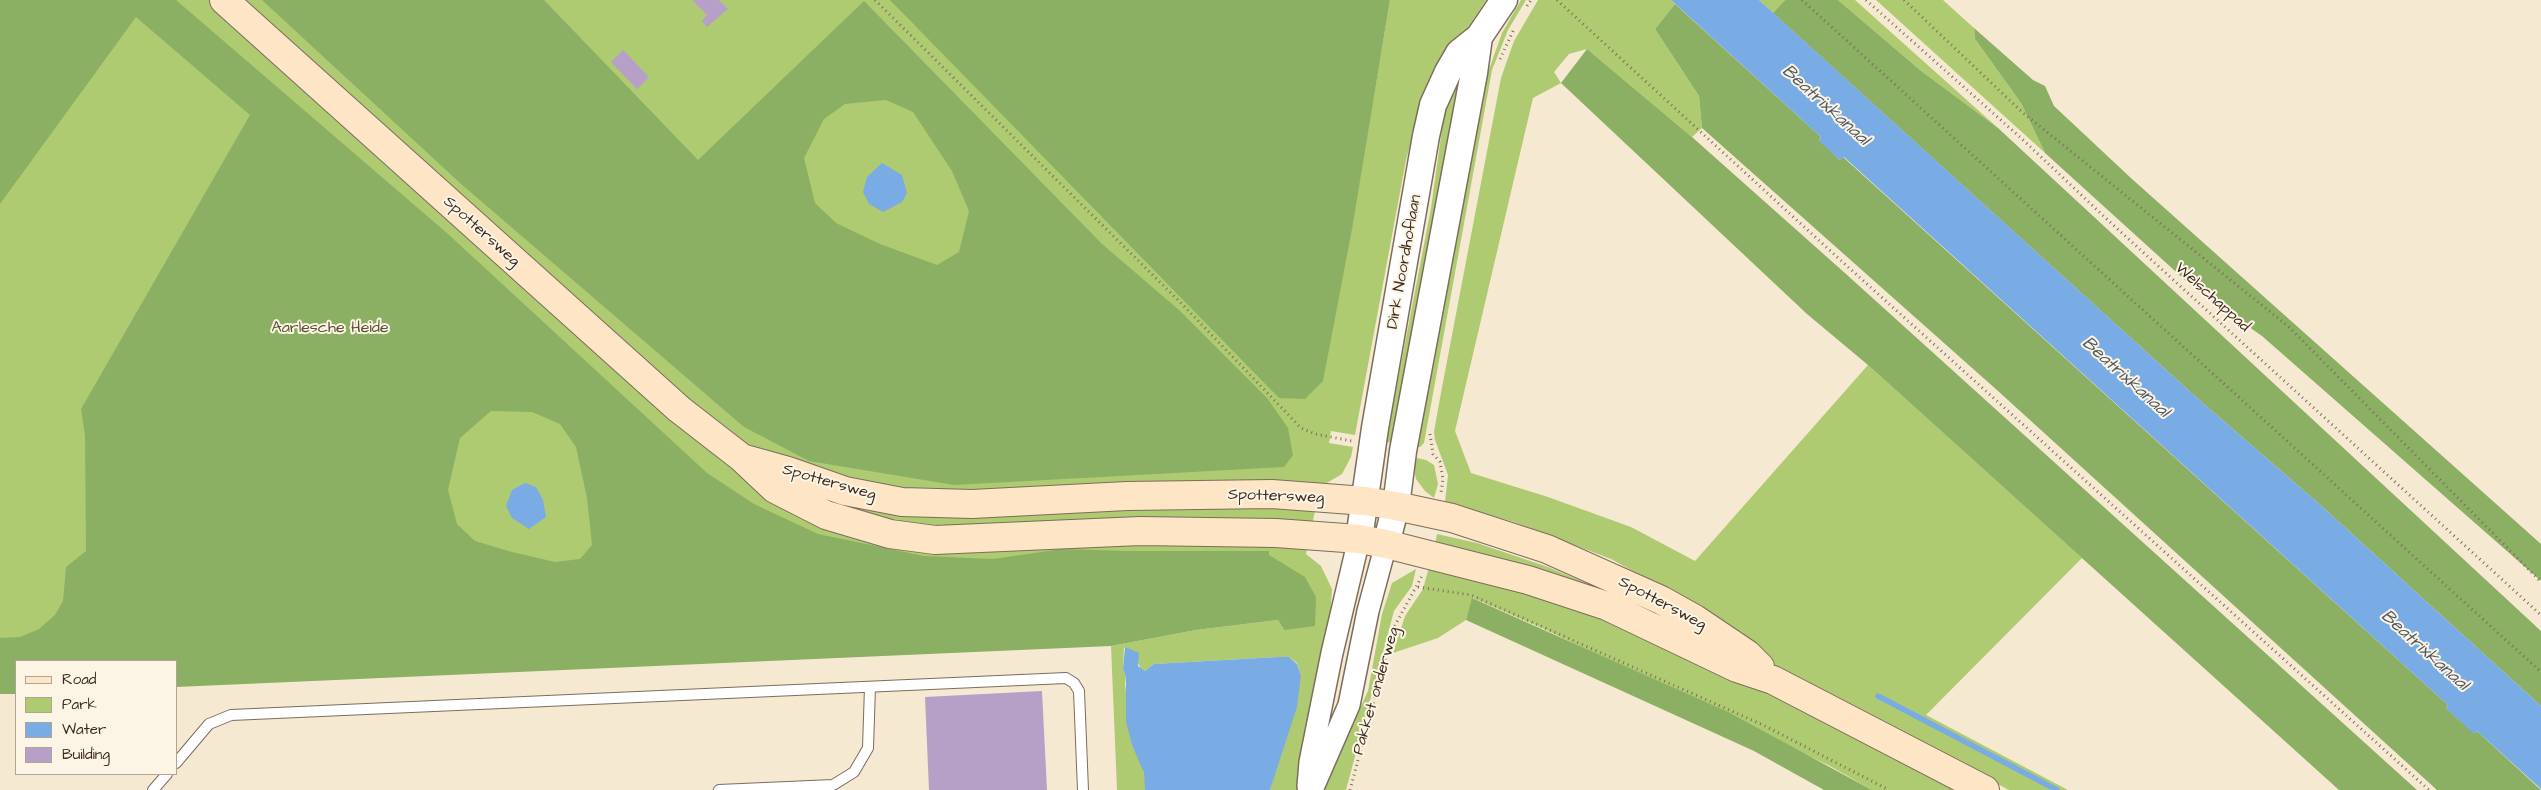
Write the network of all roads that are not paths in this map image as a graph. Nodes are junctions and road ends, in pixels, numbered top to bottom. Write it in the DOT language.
graph roads {
  1 [pos="224,0"];
  2 [pos="1504,0"];
  3 [pos="1479,38"];
  4 [pos="742,458"];
  5 [pos="1365,501"];
  6 [pos="1396,506"];
  7 [pos="1359,539"];
  8 [pos="1386,544"];
  9 [pos="1773,680"];
  10 [pos="870,687"];
  11 [pos="178,761"];
  12 [pos="166,775"];
  13 [pos="153,790"];
  14 [pos="719,790"];
  15 [pos="1083,790"];
  16 [pos="1308,790"];
  17 [pos="1312,790"];
  18 [pos="1985,790"];
  1 -- 4 [label="main road, Spottersweg"];
  2 -- 3 [label="street, Dirk Noordhoflaan"];
  3 -- 5 [label="street, Dirk Noordhoflaan"];
  3 -- 6 [label="street, Dirk Noordhoflaan"];
  4 -- 5 [label="main road, Spottersweg"];
  4 -- 7 [label="main road, Spottersweg"];
  5 -- 6 [label="main road, Spottersweg"];
  5 -- 7 [label="street, Dirk Noordhoflaan"];
  6 -- 8 [label="street, Dirk Noordhoflaan"];
  6 -- 9 [label="main road, Spottersweg"];
  7 -- 8 [label="main road, Spottersweg"];
  7 -- 16 [label="street"];
  8 -- 9 [label="main road, Spottersweg"];
  8 -- 17 [label="street, Pakket onderweg"];
  9 -- 18 [label="main road, Spottersweg"];
  10 -- 11 [label="lane"];
  10 -- 14 [label="lane"];
  10 -- 15 [label="lane"];
  12 -- 13 [label="lane"];
}
